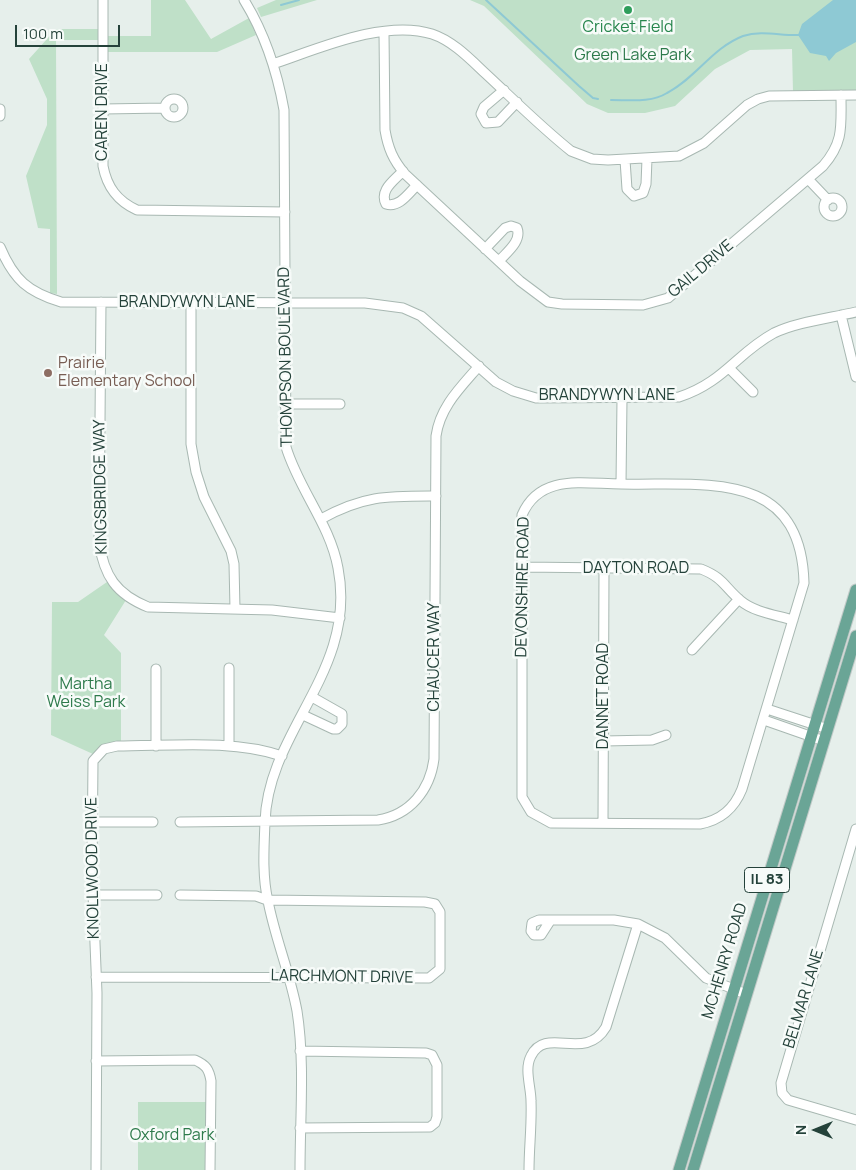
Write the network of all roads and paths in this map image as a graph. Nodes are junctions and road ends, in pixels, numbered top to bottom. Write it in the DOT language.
graph roads {
  1 [pos="103,0"];
  2 [pos="244,0"];
  3 [pos="384,32"];
  4 [pos="273,64"];
  5 [pos="504,90"];
  6 [pos="856,95"];
  7 [pos="841,96"];
  8 [pos="517,102"];
  9 [pos="166,108"];
  10 [pos="0,109"];
  11 [pos="103,109"];
  12 [pos="0,116"];
  13 [pos="647,159"];
  14 [pos="625,160"];
  15 [pos="403,171"];
  16 [pos="808,179"];
  17 [pos="417,185"];
  18 [pos="828,200"];
  19 [pos="285,212"];
  20 [pos="0,247"];
  21 [pos="485,248"];
  22 [pos="499,262"];
  23 [pos="101,302"];
  24 [pos="191,303"];
  25 [pos="284,303"];
  26 [pos="856,312"];
  27 [pos="841,315"];
  28 [pos="479,366"];
  29 [pos="729,368"];
  30 [pos="856,377"];
  31 [pos="753,392"];
  32 [pos="622,399"];
  33 [pos="284,404"];
  34 [pos="340,404"];
  35 [pos="621,484"];
  36 [pos="436,496"];
  37 [pos="321,519"];
  38 [pos="522,567"];
  39 [pos="604,569"];
  40 [pos="856,590"];
  41 [pos="739,599"];
  42 [pos="235,608"];
  43 [pos="340,618"];
  44 [pos="793,620"];
  45 [pos="856,636"];
  46 [pos="692,650"];
  47 [pos="229,668"];
  48 [pos="156,669"];
  49 [pos="312,697"];
  50 [pos="767,709"];
  51 [pos="303,715"];
  52 [pos="764,720"];
  53 [pos="828,729"];
  54 [pos="813,731"];
  55 [pos="666,735"];
  56 [pos="604,741"];
  57 [pos="824,741"];
  58 [pos="156,746"];
  59 [pos="229,746"];
  60 [pos="282,756"];
  61 [pos="92,822"];
  62 [pos="153,822"];
  63 [pos="180,822"];
  64 [pos="265,822"];
  65 [pos="603,823"];
  66 [pos="856,829"];
  67 [pos="93,895"];
  68 [pos="157,895"];
  69 [pos="180,895"];
  70 [pos="267,900"];
  71 [pos="550,921"];
  72 [pos="638,924"];
  73 [pos="290,976"];
  74 [pos="96,977"];
  75 [pos="733,990"];
  76 [pos="746,994"];
  77 [pos="300,1052"];
  78 [pos="96,1061"];
  79 [pos="856,1120"];
  80 [pos="300,1128"];
  81 [pos="96,1170"];
  82 [pos="210,1170"];
  83 [pos="300,1170"];
  84 [pos="528,1170"];
  85 [pos="679,1170"];
  86 [pos="693,1170"];
  1 -- 11 [label="street, CAREN DRIVE"];
  2 -- 4 [label="street, THOMPSON BOULEVARD"];
  3 -- 4 [label="street"];
  3 -- 5 [label="street"];
  3 -- 15 [label="street, GAIL DRIVE"];
  4 -- 19 [label="street, THOMPSON BOULEVARD"];
  5 -- 8 [label="street"];
  5 -- 8 [label="street"];
  6 -- 7 [label="street"];
  7 -- 13 [label="street"];
  7 -- 16 [label="street, GAIL DRIVE"];
  8 -- 14 [label="street"];
  9 -- 11 [label="street"];
  10 -- 12 [label="street"];
  11 -- 19 [label="street, CAREN DRIVE"];
  13 -- 14 [label="street"];
  13 -- 14 [label="street"];
  15 -- 17 [label="street, GAIL DRIVE"];
  15 -- 17 [label="street"];
  16 -- 18 [label="street"];
  16 -- 22 [label="street, GAIL DRIVE"];
  17 -- 21 [label="street, GAIL DRIVE"];
  19 -- 25 [label="street, THOMPSON BOULEVARD"];
  20 -- 23 [label="street, BRANDYWYN LANE"];
  21 -- 22 [label="street, GAIL DRIVE"];
  21 -- 22 [label="street"];
  23 -- 24 [label="street, BRANDYWYN LANE"];
  23 -- 42 [label="street, KINGSBRIDGE WAY"];
  24 -- 25 [label="street, BRANDYWYN LANE"];
  24 -- 42 [label="street"];
  25 -- 28 [label="street, BRANDYWYN LANE"];
  25 -- 33 [label="street, THOMPSON BOULEVARD"];
  26 -- 27 [label="street, BRANDYWYN LANE"];
  27 -- 29 [label="street, BRANDYWYN LANE"];
  27 -- 30 [label="street"];
  28 -- 32 [label="street, BRANDYWYN LANE"];
  28 -- 36 [label="street, CHAUCER WAY"];
  29 -- 31 [label="street"];
  29 -- 32 [label="street, BRANDYWYN LANE"];
  32 -- 35 [label="street"];
  33 -- 34 [label="street"];
  33 -- 37 [label="street, THOMPSON BOULEVARD"];
  35 -- 38 [label="street, DEVONSHIRE ROAD"];
  35 -- 44 [label="street, DEVONSHIRE ROAD"];
  36 -- 37 [label="street"];
  36 -- 64 [label="street, CHAUCER WAY"];
  37 -- 43 [label="street, THOMPSON BOULEVARD"];
  38 -- 39 [label="street, DAYTON ROAD"];
  38 -- 65 [label="street, DEVONSHIRE ROAD"];
  39 -- 41 [label="street, DAYTON ROAD"];
  39 -- 56 [label="street, DANNET ROAD"];
  40 -- 54 [label="main road, MCHENRY ROAD / IL 83"];
  41 -- 44 [label="street, DAYTON ROAD"];
  41 -- 46 [label="street"];
  42 -- 43 [label="street, KINGSBRIDGE WAY"];
  43 -- 49 [label="street, THOMPSON BOULEVARD"];
  44 -- 50 [label="street, DEVONSHIRE ROAD"];
  45 -- 53 [label="main road, MCHENRY ROAD / IL 83"];
  47 -- 59 [label="street"];
  48 -- 58 [label="street"];
  49 -- 51 [label="street, THOMPSON BOULEVARD"];
  49 -- 51 [label="street"];
  50 -- 52 [label="street, DEVONSHIRE ROAD"];
  50 -- 54 [label="street"];
  51 -- 60 [label="street, THOMPSON BOULEVARD"];
  52 -- 54 [label="street"];
  52 -- 65 [label="street, DEVONSHIRE ROAD"];
  53 -- 54 [label="street"];
  53 -- 57 [label="main road, MCHENRY ROAD / IL 83"];
  54 -- 57 [label="street"];
  54 -- 75 [label="main road, MCHENRY ROAD / IL 83"];
  55 -- 56 [label="street"];
  56 -- 65 [label="street, DANNET ROAD"];
  57 -- 76 [label="main road, MCHENRY ROAD / IL 83"];
  58 -- 59 [label="street, KNOLLWOOD DRIVE"];
  58 -- 61 [label="street, KNOLLWOOD DRIVE"];
  59 -- 60 [label="street, KNOLLWOOD DRIVE"];
  60 -- 64 [label="street, THOMPSON BOULEVARD"];
  61 -- 62 [label="street"];
  61 -- 67 [label="street, KNOLLWOOD DRIVE"];
  63 -- 64 [label="street, CHAUCER WAY"];
  64 -- 70 [label="street, THOMPSON BOULEVARD"];
  66 -- 79 [label="street, BELMAR LANE"];
  67 -- 68 [label="street"];
  67 -- 74 [label="street, KNOLLWOOD DRIVE"];
  69 -- 70 [label="street"];
  70 -- 73 [label="street, THOMPSON BOULEVARD"];
  70 -- 73 [label="street, LARCHMONT DRIVE"];
  71 -- 72 [label="street"];
  72 -- 75 [label="street"];
  72 -- 84 [label="street"];
  73 -- 74 [label="street, LARCHMONT DRIVE"];
  73 -- 77 [label="street, THOMPSON BOULEVARD"];
  74 -- 78 [label="street, KNOLLWOOD DRIVE"];
  75 -- 76 [label="street"];
  75 -- 85 [label="main road, MCHENRY ROAD / IL 83"];
  76 -- 86 [label="main road, MCHENRY ROAD / IL 83"];
  77 -- 80 [label="street, THOMPSON BOULEVARD"];
  77 -- 80 [label="street"];
  78 -- 81 [label="street, KNOLLWOOD DRIVE"];
  78 -- 82 [label="street"];
  80 -- 83 [label="street, THOMPSON BOULEVARD"];
}
